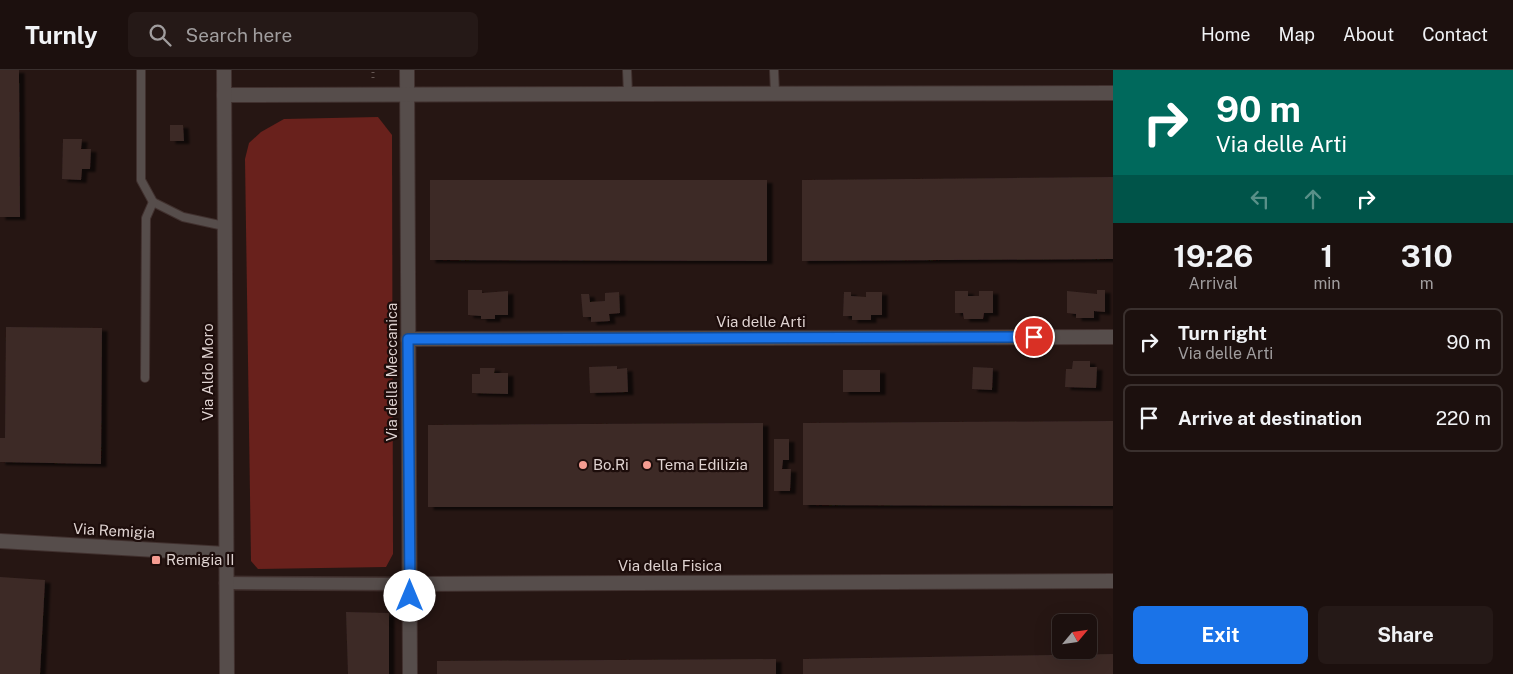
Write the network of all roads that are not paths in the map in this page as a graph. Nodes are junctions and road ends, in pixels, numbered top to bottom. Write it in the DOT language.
graph roads {
  1 [pos="141,70"];
  2 [pos="224,70"];
  3 [pos="407,70"];
  4 [pos="627,70"];
  5 [pos="774,70"];
  6 [pos="775,93"];
  7 [pos="1113,93"];
  8 [pos="407,94"];
  9 [pos="628,94"];
  10 [pos="224,95"];
  11 [pos="153,202"];
  12 [pos="224,226"];
  13 [pos="1113,337"];
  14 [pos="408,339"];
  15 [pos="145,378"];
  16 [pos="0,540"];
  17 [pos="226,554"];
  18 [pos="1113,581"];
  19 [pos="226,583"];
  20 [pos="410,584"];
  21 [pos="227,674"];
  22 [pos="410,674"];
  1 -- 11 [label="lane"];
  2 -- 10 [label="street, Via Aldo Moro"];
  3 -- 8 [label="street, Via della Meccanica"];
  4 -- 9 [label="lane"];
  5 -- 6 [label="lane"];
  6 -- 7 [label="street"];
  6 -- 9 [label="street"];
  8 -- 9 [label="street"];
  8 -- 10 [label="street"];
  8 -- 14 [label="street, Via della Meccanica"];
  10 -- 12 [label="street, Via Aldo Moro"];
  11 -- 12 [label="lane"];
  11 -- 15 [label="lane"];
  12 -- 17 [label="street, Via Aldo Moro"];
  13 -- 14 [label="street, Via delle Arti"];
  14 -- 20 [label="street, Via della Meccanica"];
  16 -- 17 [label="street, Via Remigia"];
  17 -- 19 [label="street, Via Aldo Moro"];
  18 -- 20 [label="street, Via della Fisica"];
  19 -- 20 [label="street, Via della Fisica"];
  19 -- 21 [label="street, Via Aldo Moro"];
  20 -- 22 [label="street, Via della Meccanica"];
}
